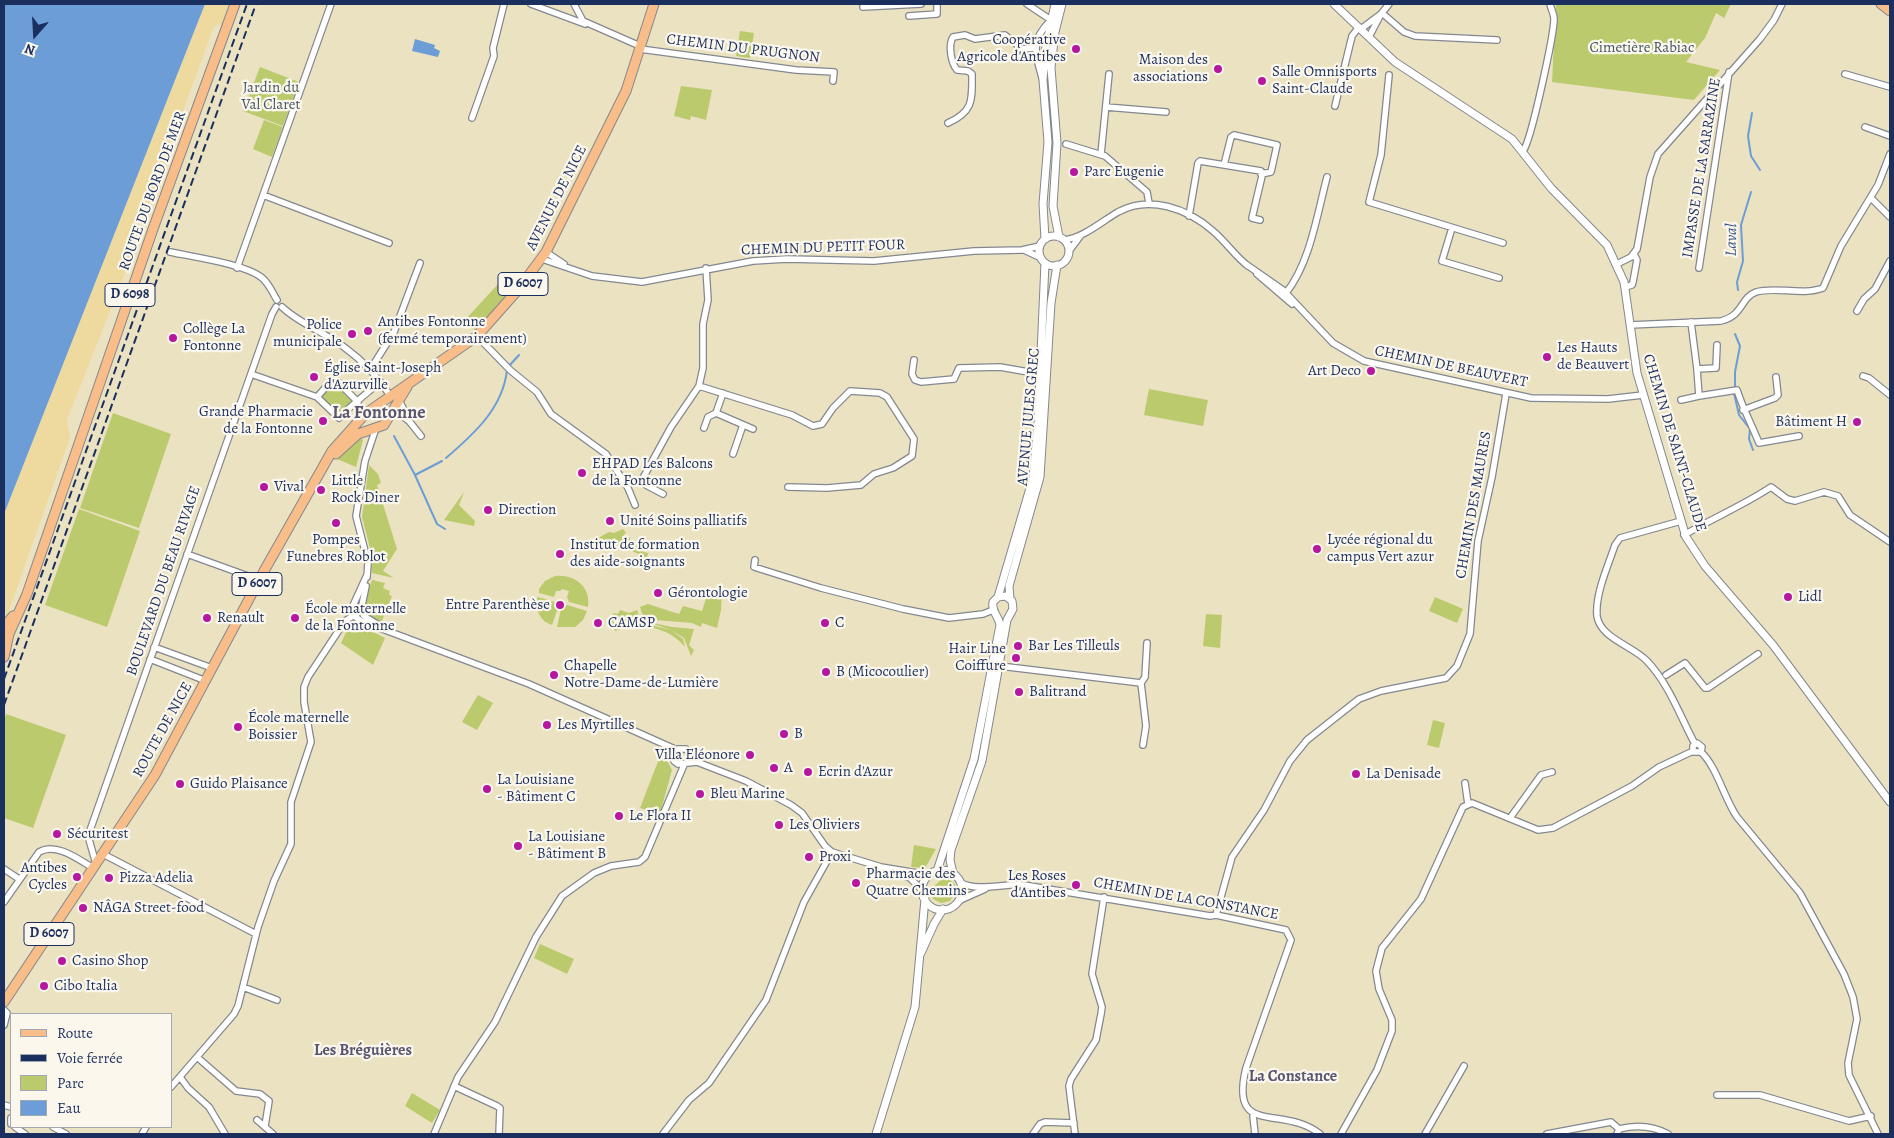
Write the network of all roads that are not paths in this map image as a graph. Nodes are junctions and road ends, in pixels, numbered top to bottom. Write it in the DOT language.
graph roads {
  1 [pos="235,4"];
  2 [pos="331,4"];
  3 [pos="504,4"];
  4 [pos="531,4"];
  5 [pos="574,4"];
  6 [pos="654,4"];
  7 [pos="921,4"];
  8 [pos="937,4"];
  9 [pos="1027,4"];
  10 [pos="1055,4"];
  11 [pos="1062,4"];
  12 [pos="1334,4"];
  13 [pos="1389,4"];
  14 [pos="1550,4"];
  15 [pos="1782,4"];
  16 [pos="1881,4"];
  17 [pos="863,7"];
  18 [pos="1890,11"];
  19 [pos="1381,13"];
  20 [pos="909,16"];
  21 [pos="1051,20"];
  22 [pos="592,26"];
  23 [pos="1360,28"];
  24 [pos="1368,37"];
  25 [pos="1497,40"];
  26 [pos="640,48"];
  27 [pos="1034,48"];
  28 [pos="1729,72"];
  29 [pos="1109,74"];
  30 [pos="1845,74"];
  31 [pos="1389,76"];
  32 [pos="1043,80"];
  33 [pos="833,81"];
  34 [pos="1890,88"];
  35 [pos="1335,106"];
  36 [pos="1106,107"];
  37 [pos="1166,112"];
  38 [pos="472,118"];
  39 [pos="948,123"];
  40 [pos="1865,127"];
  41 [pos="1529,135"];
  42 [pos="1890,136"];
  43 [pos="1066,144"];
  44 [pos="1518,145"];
  45 [pos="1523,151"];
  46 [pos="1101,154"];
  47 [pos="1890,154"];
  48 [pos="1224,165"];
  49 [pos="1261,174"];
  50 [pos="1327,178"];
  51 [pos="263,195"];
  52 [pos="1871,198"];
  53 [pos="1149,203"];
  54 [pos="1189,216"];
  55 [pos="1890,218"];
  56 [pos="1260,220"];
  57 [pos="1452,228"];
  58 [pos="1081,235"];
  59 [pos="1061,238"];
  60 [pos="1046,239"];
  61 [pos="1503,242"];
  62 [pos="389,243"];
  63 [pos="1040,246"];
  64 [pos="1022,250"];
  65 [pos="1069,251"];
  66 [pos="170,252"];
  67 [pos="1634,254"];
  68 [pos="544,255"];
  69 [pos="1043,261"];
  70 [pos="1890,261"];
  71 [pos="420,263"];
  72 [pos="1617,264"];
  73 [pos="1058,266"];
  74 [pos="1247,266"];
  75 [pos="238,268"];
  76 [pos="706,268"];
  77 [pos="1699,268"];
  78 [pos="1499,278"];
  79 [pos="1625,288"];
  80 [pos="1286,293"];
  81 [pos="279,307"];
  82 [pos="1857,311"];
  83 [pos="1301,312"];
  84 [pos="1691,322"];
  85 [pos="1630,325"];
  86 [pos="477,336"];
  87 [pos="1717,345"];
  88 [pos="914,360"];
  89 [pos="370,370"];
  90 [pos="1697,370"];
  91 [pos="251,374"];
  92 [pos="1040,374"];
  93 [pos="1863,376"];
  94 [pos="1776,377"];
  95 [pos="380,382"];
  96 [pos="699,386"];
  97 [pos="723,393"];
  98 [pos="1506,394"];
  99 [pos="1643,395"];
  100 [pos="1890,395"];
  101 [pos="1699,396"];
  102 [pos="317,397"];
  103 [pos="396,399"];
  104 [pos="1681,400"];
  105 [pos="358,402"];
  106 [pos="373,410"];
  107 [pos="395,410"];
  108 [pos="1743,410"];
  109 [pos="716,413"];
  110 [pos="389,418"];
  111 [pos="409,422"];
  112 [pos="743,425"];
  113 [pos="376,428"];
  114 [pos="704,428"];
  115 [pos="753,429"];
  116 [pos="366,430"];
  117 [pos="421,436"];
  118 [pos="1799,436"];
  119 [pos="369,445"];
  120 [pos="733,454"];
  121 [pos="328,461"];
  122 [pos="788,487"];
  123 [pos="663,494"];
  124 [pos="635,505"];
  125 [pos="1680,521"];
  126 [pos="1684,535"];
  127 [pos="1890,542"];
  128 [pos="187,554"];
  129 [pos="755,560"];
  130 [pos="367,575"];
  131 [pos="260,580"];
  132 [pos="998,597"];
  133 [pos="1010,598"];
  134 [pos="361,611"];
  135 [pos="995,612"];
  136 [pos="353,615"];
  137 [pos="1009,615"];
  138 [pos="6,631"];
  139 [pos="1148,643"];
  140 [pos="422,645"];
  141 [pos="157,648"];
  142 [pos="1758,654"];
  143 [pos="4,657"];
  144 [pos="152,660"];
  145 [pos="1000,666"];
  146 [pos="212,668"];
  147 [pos="1666,675"];
  148 [pos="206,680"];
  149 [pos="1141,683"];
  150 [pos="1696,744"];
  151 [pos="1143,745"];
  152 [pos="675,752"];
  153 [pos="1693,752"];
  154 [pos="1701,752"];
  155 [pos="690,756"];
  156 [pos="697,762"];
  157 [pos="676,763"];
  158 [pos="686,764"];
  159 [pos="1552,772"];
  160 [pos="678,775"];
  161 [pos="1465,783"];
  162 [pos="1890,802"];
  163 [pos="1468,804"];
  164 [pos="1510,818"];
  165 [pos="832,852"];
  166 [pos="103,854"];
  167 [pos="95,866"];
  168 [pos="884,868"];
  169 [pos="4,870"];
  170 [pos="937,871"];
  171 [pos="953,873"];
  172 [pos="929,876"];
  173 [pos="19,879"];
  174 [pos="961,883"];
  175 [pos="991,886"];
  176 [pos="923,891"];
  177 [pos="1104,897"];
  178 [pos="925,899"];
  179 [pos="958,901"];
  180 [pos="4,902"];
  181 [pos="943,909"];
  182 [pos="1216,915"];
  183 [pos="256,934"];
  184 [pos="920,956"];
  185 [pos="243,986"];
  186 [pos="276,1000"];
  187 [pos="4,1002"];
  188 [pos="4,1010"];
  189 [pos="4,1025"];
  190 [pos="197,1057"];
  191 [pos="1464,1066"];
  192 [pos="180,1077"];
  193 [pos="172,1086"];
  194 [pos="454,1086"];
  195 [pos="1717,1094"];
  196 [pos="1253,1116"];
  197 [pos="1871,1116"];
  198 [pos="257,1120"];
  199 [pos="1074,1123"];
  200 [pos="265,1126"];
  201 [pos="54,1128"];
  202 [pos="1618,1131"];
  203 [pos="66,1134"];
  204 [pos="225,1134"];
  205 [pos="274,1134"];
  206 [pos="434,1134"];
  207 [pos="499,1134"];
  208 [pos="663,1134"];
  209 [pos="876,1134"];
  210 [pos="1033,1134"];
  211 [pos="1075,1134"];
  212 [pos="1255,1134"];
  213 [pos="1320,1134"];
  214 [pos="1341,1134"];
  215 [pos="1425,1134"];
  216 [pos="1547,1134"];
  217 [pos="1668,1134"];
  218 [pos="1878,1134"];
  1 -- 138 [label="main road, ROUTE DU BORD DE MER / D 6098"];
  2 -- 51 [label="street"];
  3 -- 38 [label="street"];
  4 -- 22 [label="street"];
  5 -- 22 [label="street"];
  6 -- 26 [label="main road, AVENUE DE NICE / D 6007"];
  7 -- 17 [label="street"];
  8 -- 20 [label="street"];
  9 -- 21 [label="street"];
  10 -- 21 [label="street"];
  11 -- 59 [label="street"];
  12 -- 23 [label="street, CHEMIN DE SAINT-CLAUDE"];
  13 -- 19 [label="street"];
  14 -- 41 [label="street"];
  15 -- 28 [label="street"];
  16 -- 18 [label="main road"];
  19 -- 23 [label="street"];
  19 -- 24 [label="street"];
  19 -- 25 [label="street"];
  21 -- 27 [label="street"];
  21 -- 32 [label="street"];
  22 -- 26 [label="street"];
  23 -- 24 [label="street, CHEMIN DE SAINT-CLAUDE"];
  23 -- 35 [label="street"];
  24 -- 44 [label="street, CHEMIN DE SAINT-CLAUDE"];
  26 -- 33 [label="street, CHEMIN DU PRUGNON"];
  26 -- 68 [label="main road, AVENUE DE NICE / D 6007"];
  27 -- 32 [label="street"];
  27 -- 39 [label="street"];
  28 -- 67 [label="street"];
  28 -- 77 [label="street, IMPASSE DE LA SARRAZINE"];
  29 -- 36 [label="street"];
  30 -- 34 [label="street"];
  31 -- 57 [label="street"];
  32 -- 60 [label="street"];
  36 -- 37 [label="street"];
  36 -- 46 [label="street"];
  40 -- 42 [label="street"];
  41 -- 44 [label="street"];
  41 -- 45 [label="street"];
  43 -- 46 [label="street"];
  44 -- 45 [label="street, CHEMIN DE SAINT-CLAUDE"];
  45 -- 72 [label="street, CHEMIN DE SAINT-CLAUDE"];
  46 -- 53 [label="street"];
  47 -- 52 [label="street"];
  48 -- 49 [label="street"];
  48 -- 49 [label="street"];
  48 -- 54 [label="street"];
  49 -- 56 [label="street"];
  50 -- 80 [label="street"];
  51 -- 62 [label="street"];
  51 -- 75 [label="street"];
  52 -- 55 [label="street"];
  52 -- 84 [label="street"];
  53 -- 54 [label="street, CHEMIN DE BEAUVERT"];
  53 -- 58 [label="street, CHEMIN DE BEAUVERT"];
  54 -- 74 [label="street, CHEMIN DE BEAUVERT"];
  57 -- 61 [label="street"];
  57 -- 78 [label="street"];
  58 -- 59 [label="street, CHEMIN DE BEAUVERT"];
  58 -- 65 [label="street, CHEMIN DE BEAUVERT"];
  59 -- 60 [label="street"];
  59 -- 65 [label="street"];
  60 -- 63 [label="street"];
  63 -- 64 [label="street, CHEMIN DU PETIT FOUR"];
  63 -- 69 [label="street"];
  64 -- 69 [label="street, CHEMIN DU PETIT FOUR"];
  64 -- 76 [label="street, CHEMIN DU PETIT FOUR"];
  65 -- 73 [label="street"];
  66 -- 75 [label="street"];
  67 -- 72 [label="street"];
  67 -- 79 [label="street"];
  68 -- 76 [label="street, CHEMIN DU PETIT FOUR"];
  68 -- 86 [label="main road, AVENUE DE NICE / D 6007"];
  69 -- 73 [label="street"];
  69 -- 92 [label="street, AVENUE JULES GREC"];
  70 -- 82 [label="street"];
  71 -- 89 [label="street"];
  72 -- 79 [label="street, CHEMIN DE SAINT-CLAUDE"];
  73 -- 133 [label="street, AVENUE JULES GREC"];
  74 -- 80 [label="street, CHEMIN DE BEAUVERT"];
  74 -- 83 [label="street, CHEMIN DE BEAUVERT"];
  75 -- 81 [label="street"];
  76 -- 96 [label="street"];
  79 -- 85 [label="street, CHEMIN DE SAINT-CLAUDE"];
  80 -- 83 [label="street, CHEMIN DE BEAUVERT"];
  81 -- 89 [label="street"];
  81 -- 91 [label="street, BOULEVARD DU BEAU RIVAGE"];
  83 -- 98 [label="street, CHEMIN DE BEAUVERT"];
  84 -- 85 [label="street"];
  84 -- 90 [label="street"];
  85 -- 99 [label="street, CHEMIN DE SAINT-CLAUDE"];
  86 -- 103 [label="main road, AVENUE DE NICE / D 6007"];
  86 -- 124 [label="street"];
  87 -- 90 [label="street"];
  88 -- 92 [label="street, AVENUE JULES GREC"];
  89 -- 95 [label="street"];
  90 -- 101 [label="street"];
  91 -- 102 [label="street"];
  91 -- 128 [label="street, BOULEVARD DU BEAU RIVAGE"];
  92 -- 132 [label="street, AVENUE JULES GREC"];
  93 -- 100 [label="street"];
  94 -- 108 [label="street"];
  95 -- 103 [label="street"];
  95 -- 105 [label="street"];
  96 -- 97 [label="street"];
  96 -- 123 [label="street"];
  97 -- 109 [label="street"];
  97 -- 122 [label="street"];
  98 -- 99 [label="street, CHEMIN DE BEAUVERT"];
  98 -- 182 [label="street, CHEMIN DES MAURES"];
  99 -- 125 [label="street, CHEMIN DE SAINT-CLAUDE"];
  101 -- 104 [label="street"];
  101 -- 108 [label="street"];
  102 -- 105 [label="street"];
  102 -- 105 [label="street"];
  103 -- 106 [label="main road, AVENUE DE NICE / D 6007"];
  103 -- 107 [label="main road, AVENUE DE NICE / D 6007"];
  103 -- 110 [label="main road"];
  103 -- 111 [label="street"];
  106 -- 116 [label="main road"];
  106 -- 121 [label="main road, AVENUE DE NICE / D 6007"];
  107 -- 110 [label="main road, AVENUE DE NICE / D 6007"];
  107 -- 111 [label="street"];
  108 -- 118 [label="street"];
  109 -- 112 [label="street"];
  109 -- 114 [label="street"];
  110 -- 113 [label="main road, AVENUE DE NICE / D 6007"];
  111 -- 117 [label="street"];
  112 -- 115 [label="street"];
  112 -- 120 [label="street"];
  113 -- 116 [label="main road, AVENUE DE NICE / D 6007"];
  113 -- 119 [label="street"];
  116 -- 119 [label="street"];
  116 -- 121 [label="main road, AVENUE DE NICE / D 6007"];
  119 -- 130 [label="street"];
  121 -- 131 [label="main road, ROUTE DE NICE / D 6007"];
  125 -- 126 [label="street, CHEMIN DE SAINT-CLAUDE"];
  125 -- 150 [label="street"];
  126 -- 127 [label="street"];
  126 -- 162 [label="street, CHEMIN DE SAINT-CLAUDE"];
  128 -- 131 [label="street"];
  128 -- 141 [label="street, BOULEVARD DU BEAU RIVAGE"];
  129 -- 135 [label="street"];
  130 -- 134 [label="street"];
  130 -- 136 [label="street"];
  131 -- 146 [label="main road, ROUTE DE NICE / D 6007"];
  132 -- 133 [label="street"];
  132 -- 135 [label="street"];
  133 -- 137 [label="street"];
  134 -- 136 [label="street"];
  134 -- 140 [label="street"];
  135 -- 137 [label="street"];
  135 -- 170 [label="street"];
  136 -- 140 [label="street"];
  136 -- 183 [label="street"];
  137 -- 145 [label="street"];
  138 -- 143 [label="main road, ROUTE DU BORD DE MER / D 6098"];
  139 -- 149 [label="street"];
  140 -- 152 [label="street"];
  141 -- 144 [label="street, BOULEVARD DU BEAU RIVAGE"];
  141 -- 146 [label="street"];
  142 -- 147 [label="street"];
  144 -- 148 [label="street"];
  144 -- 167 [label="street, BOULEVARD DU BEAU RIVAGE"];
  145 -- 149 [label="street"];
  145 -- 171 [label="street"];
  146 -- 148 [label="main road, ROUTE DE NICE / D 6007"];
  148 -- 166 [label="main road, ROUTE DE NICE / D 6007"];
  149 -- 151 [label="street"];
  150 -- 153 [label="street"];
  150 -- 154 [label="street"];
  152 -- 155 [label="street"];
  152 -- 157 [label="street"];
  153 -- 154 [label="street"];
  153 -- 164 [label="street"];
  154 -- 197 [label="street"];
  155 -- 156 [label="street"];
  155 -- 158 [label="street"];
  156 -- 158 [label="street"];
  156 -- 165 [label="street"];
  157 -- 158 [label="street"];
  157 -- 160 [label="street"];
  158 -- 160 [label="street"];
  159 -- 164 [label="street"];
  160 -- 194 [label="street"];
  161 -- 163 [label="street"];
  163 -- 164 [label="street"];
  163 -- 214 [label="street"];
  165 -- 168 [label="street"];
  165 -- 208 [label="street"];
  166 -- 167 [label="main road, ROUTE DE NICE / D 6007"];
  166 -- 183 [label="street"];
  167 -- 173 [label="street"];
  167 -- 187 [label="main road, ROUTE DE NICE / D 6007"];
  168 -- 172 [label="street"];
  168 -- 176 [label="street"];
  169 -- 173 [label="street"];
  170 -- 171 [label="street"];
  170 -- 172 [label="street"];
  171 -- 174 [label="street"];
  172 -- 176 [label="street"];
  173 -- 180 [label="street"];
  174 -- 175 [label="street, CHEMIN DE LA CONSTANCE"];
  174 -- 179 [label="street"];
  175 -- 177 [label="street, CHEMIN DE LA CONSTANCE"];
  175 -- 179 [label="street, CHEMIN DE LA CONSTANCE"];
  176 -- 178 [label="street"];
  177 -- 182 [label="street, CHEMIN DE LA CONSTANCE"];
  177 -- 199 [label="street"];
  178 -- 181 [label="street"];
  178 -- 184 [label="street"];
  179 -- 181 [label="street"];
  181 -- 184 [label="street"];
  182 -- 196 [label="street, CHEMIN DE LA CONSTANCE"];
  183 -- 185 [label="street"];
  184 -- 209 [label="street"];
  185 -- 186 [label="street"];
  185 -- 190 [label="street"];
  188 -- 189 [label="street"];
  190 -- 192 [label="street"];
  190 -- 200 [label="street"];
  191 -- 215 [label="street"];
  192 -- 193 [label="street"];
  192 -- 204 [label="street"];
  194 -- 206 [label="street"];
  194 -- 207 [label="street"];
  195 -- 197 [label="street"];
  196 -- 212 [label="street"];
  196 -- 213 [label="street"];
  197 -- 218 [label="street"];
  198 -- 200 [label="street"];
  199 -- 210 [label="street"];
  199 -- 211 [label="street"];
  200 -- 205 [label="street"];
  201 -- 203 [label="street"];
  202 -- 216 [label="street"];
  202 -- 217 [label="street"];
}
